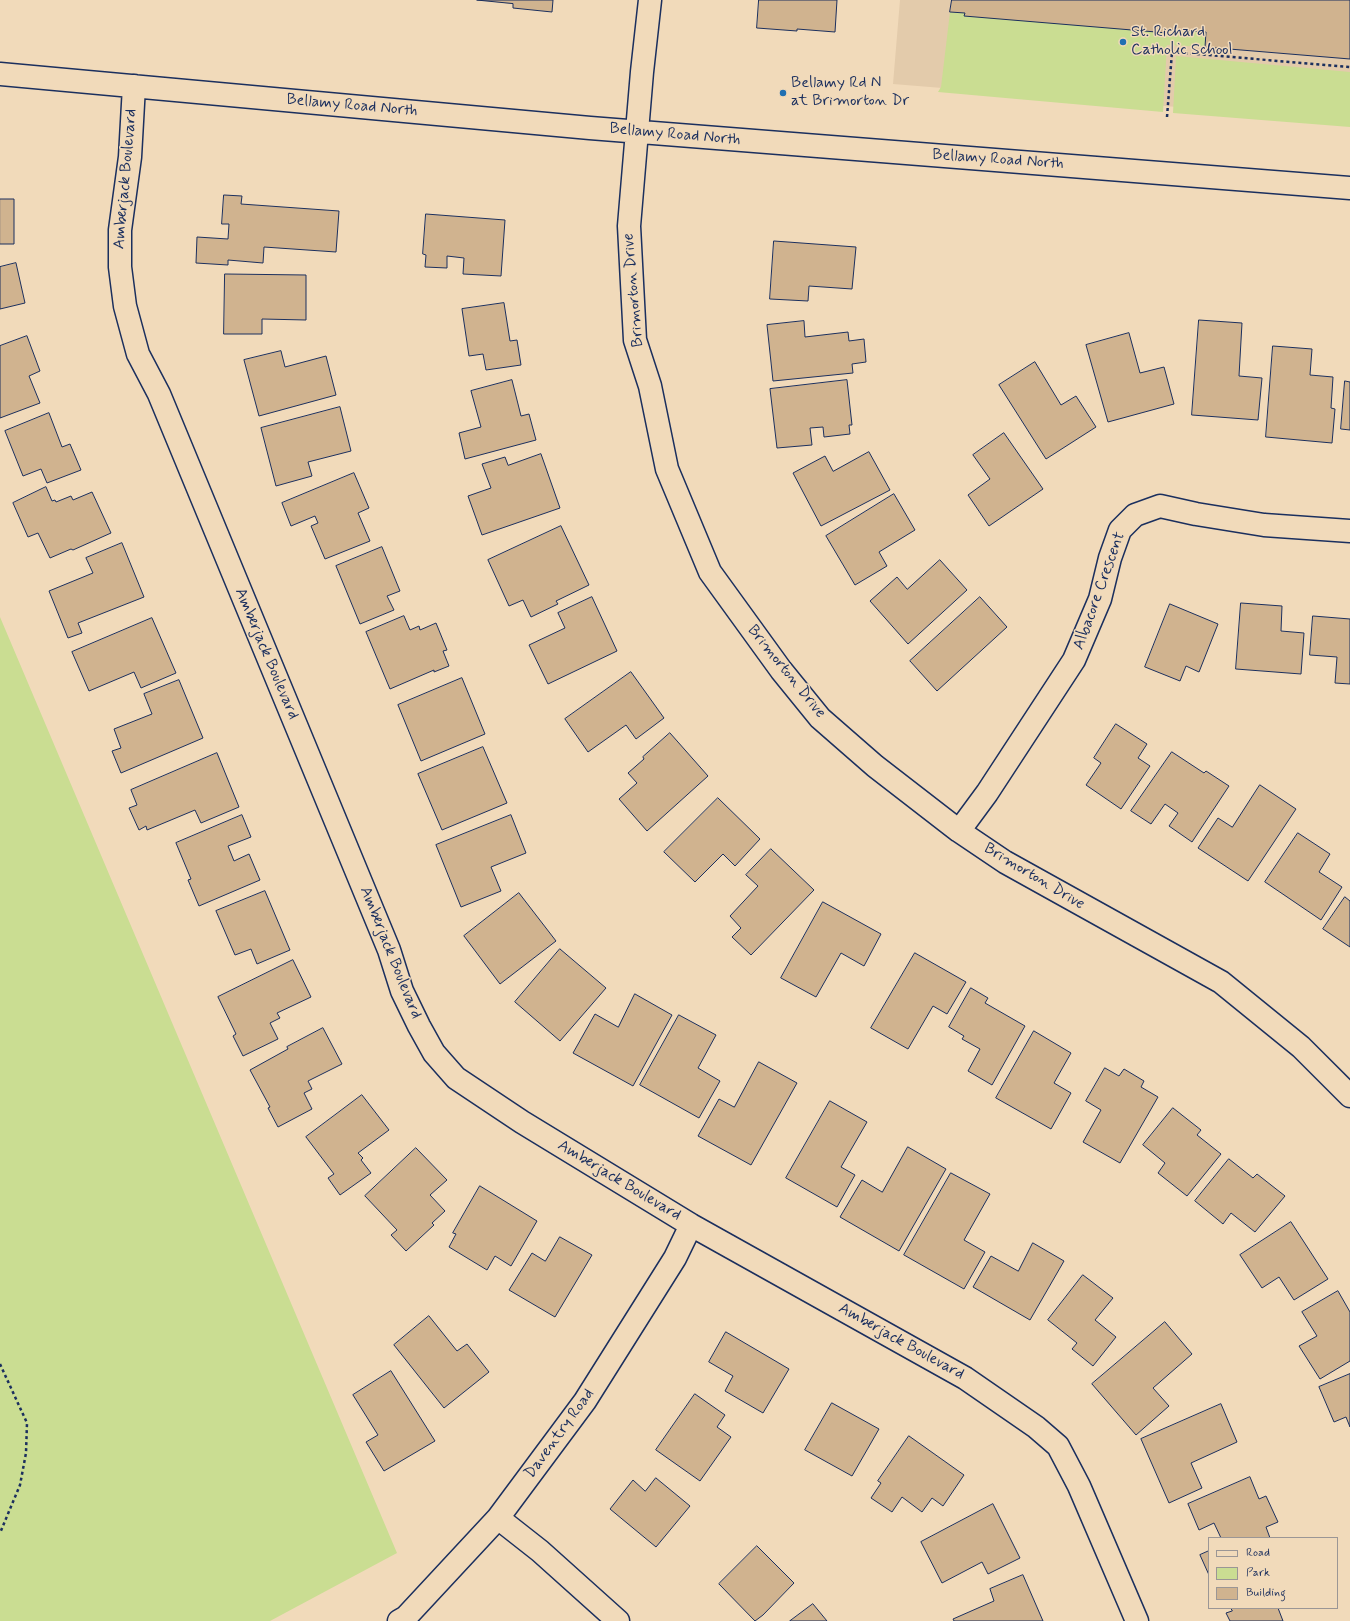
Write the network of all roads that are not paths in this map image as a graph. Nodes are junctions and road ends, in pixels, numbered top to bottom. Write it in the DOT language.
graph roads {
  1 [pos="650,0"];
  2 [pos="0,74"];
  3 [pos="134,86"];
  4 [pos="637,131"];
  5 [pos="1350,188"];
  6 [pos="1350,531"];
  7 [pos="959,831"];
  8 [pos="1350,1096"];
  9 [pos="691,1225"];
  10 [pos="498,1518"];
  11 [pos="399,1621"];
  12 [pos="618,1621"];
  13 [pos="1137,1621"];
  1 -- 4 [label="street, Brimorton Drive"];
  2 -- 3 [label="street, Bellamy Road North"];
  3 -- 4 [label="street, Bellamy Road North"];
  3 -- 9 [label="street, Amberjack Boulevard"];
  4 -- 5 [label="street, Bellamy Road North"];
  4 -- 7 [label="street, Brimorton Drive"];
  6 -- 7 [label="street, Albacore Crescent"];
  7 -- 8 [label="street, Brimorton Drive"];
  9 -- 10 [label="street, Daventry Road"];
  9 -- 13 [label="street, Amberjack Boulevard"];
  10 -- 11 [label="street, Daventry Road"];
  10 -- 12 [label="street"];
}
